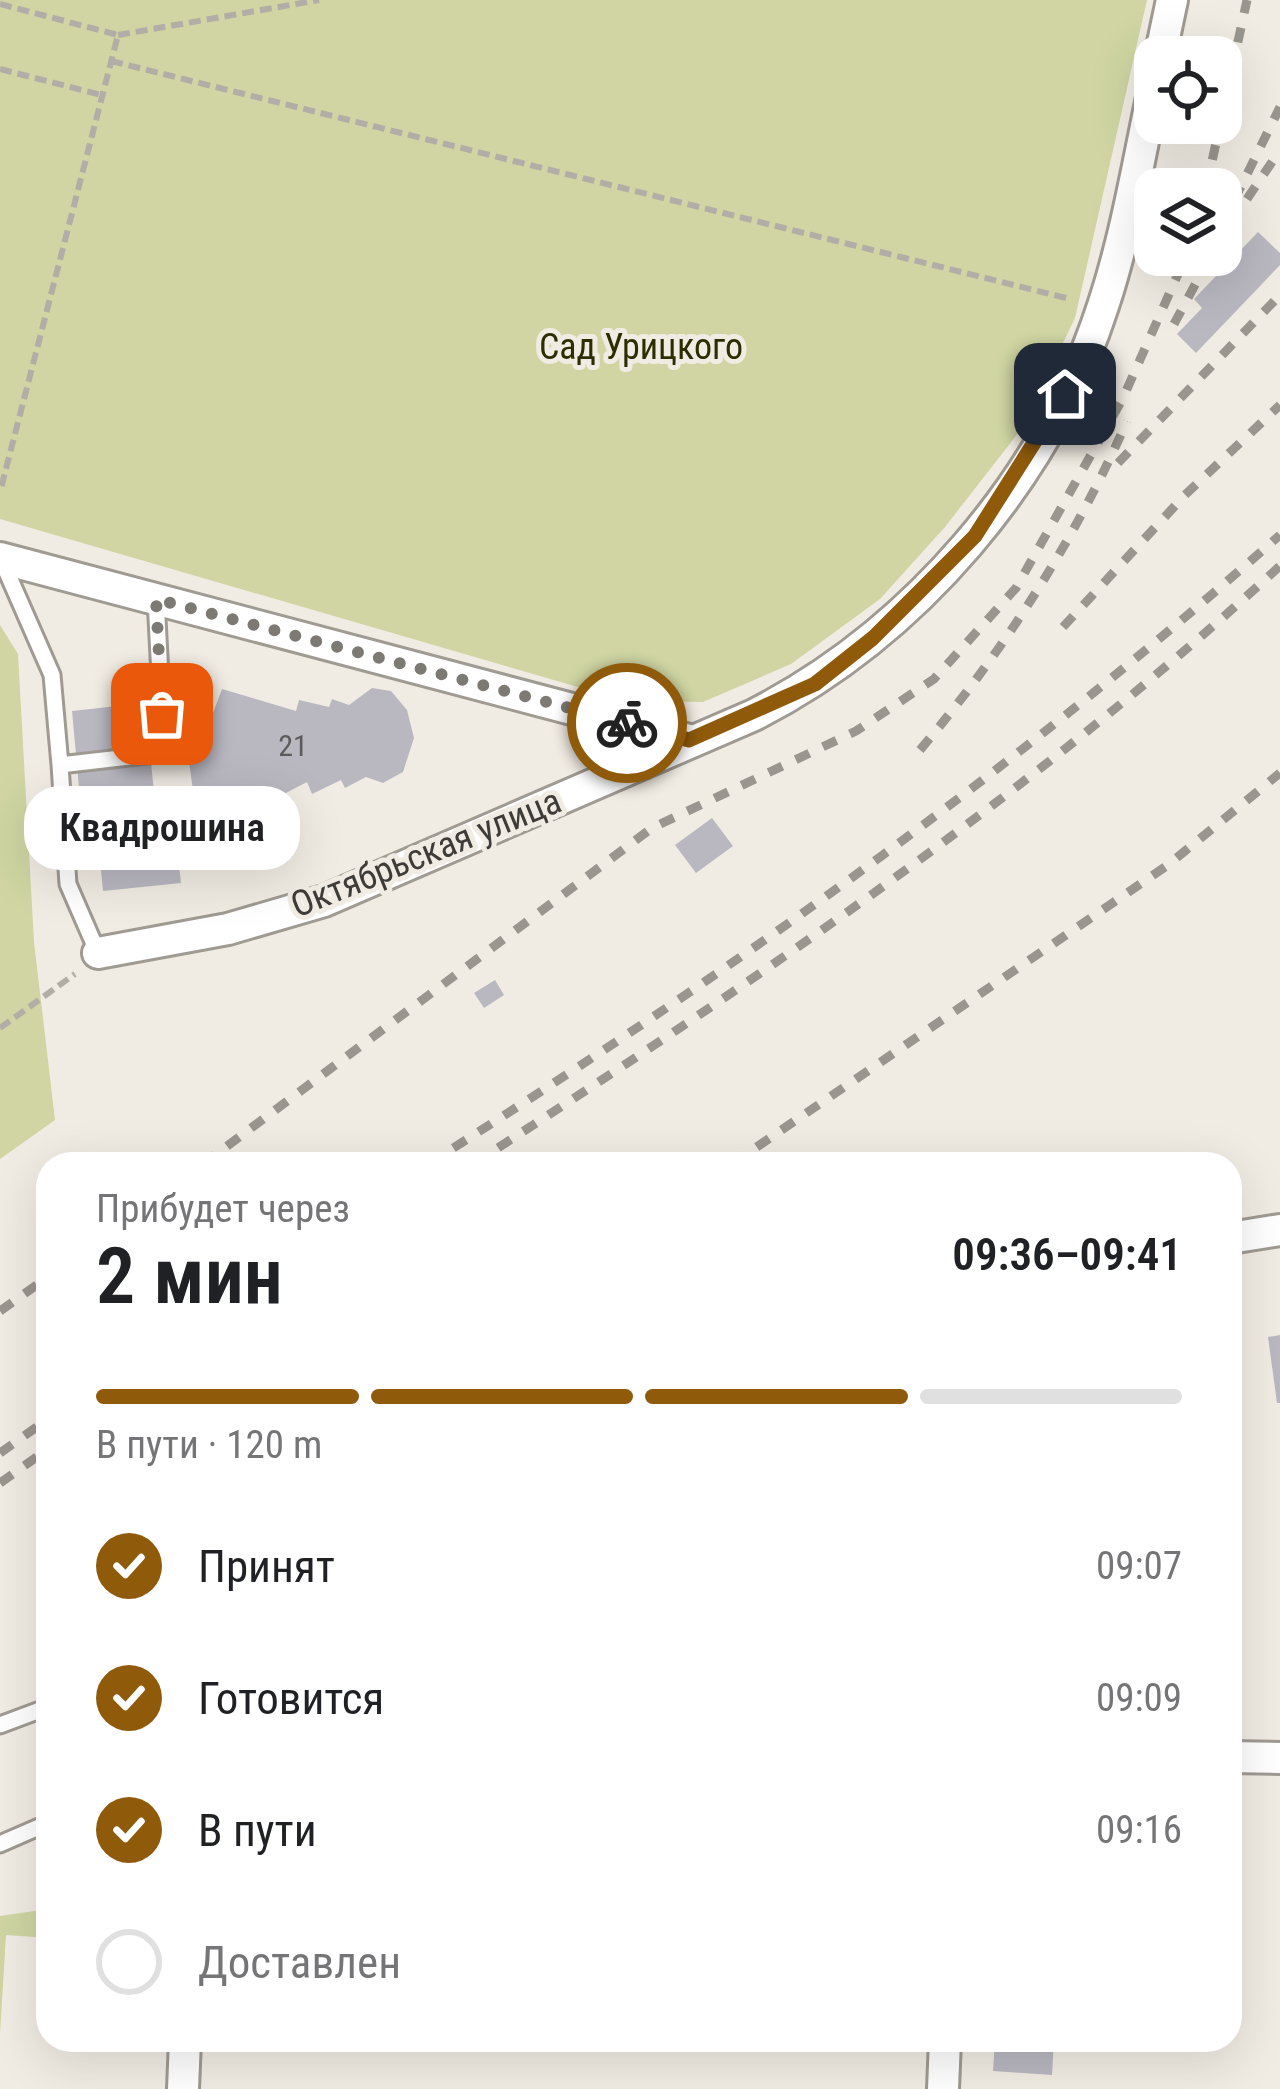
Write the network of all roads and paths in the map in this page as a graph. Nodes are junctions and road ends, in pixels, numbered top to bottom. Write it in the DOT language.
graph roads {
  1 [pos="319,0"];
  2 [pos="1172,0"];
  3 [pos="0,4"];
  4 [pos="118,35"];
  5 [pos="1164,36"];
  6 [pos="111,62"];
  7 [pos="0,69"];
  8 [pos="102,95"];
  9 [pos="1141,144"];
  10 [pos="1103,308"];
  11 [pos="0,492"];
  12 [pos="1,558"];
  13 [pos="156,599"];
  14 [pos="689,740"];
  15 [pos="60,764"];
  16 [pos="98,953"];
  17 [pos="0,1028"];
  18 [pos="1280,1230"];
  19 [pos="1242,1236"];
  20 [pos="36,1712"];
  21 [pos="0,1725"];
  22 [pos="1242,1757"];
  23 [pos="1280,1758"];
  24 [pos="36,1828"];
  25 [pos="0,1844"];
  26 [pos="185,2052"];
  27 [pos="945,2052"];
  28 [pos="183,2089"];
  29 [pos="943,2089"];
  1 -- 4 [label="path"];
  2 -- 5 [label="street"];
  3 -- 4 [label="path"];
  4 -- 6 [label="path"];
  6 -- 8 [label="path"];
  6 -- 10 [label="path"];
  7 -- 8 [label="path"];
  8 -- 11 [label="path"];
  9 -- 10 [label="street, Октябрьская улица"];
  10 -- 14 [label="street, Октябрьская улица"];
  12 -- 13 [label="street"];
  12 -- 15 [label="lane"];
  13 -- 14 [label="street"];
  13 -- 15 [label="lane"];
  14 -- 16 [label="street, Октябрьская улица"];
  15 -- 16 [label="lane"];
  16 -- 17 [label="path"];
  18 -- 19 [label="street"];
  20 -- 21 [label="lane"];
  22 -- 23 [label="street"];
  24 -- 25 [label="lane"];
  26 -- 28 [label="street"];
  27 -- 29 [label="street"];
}
